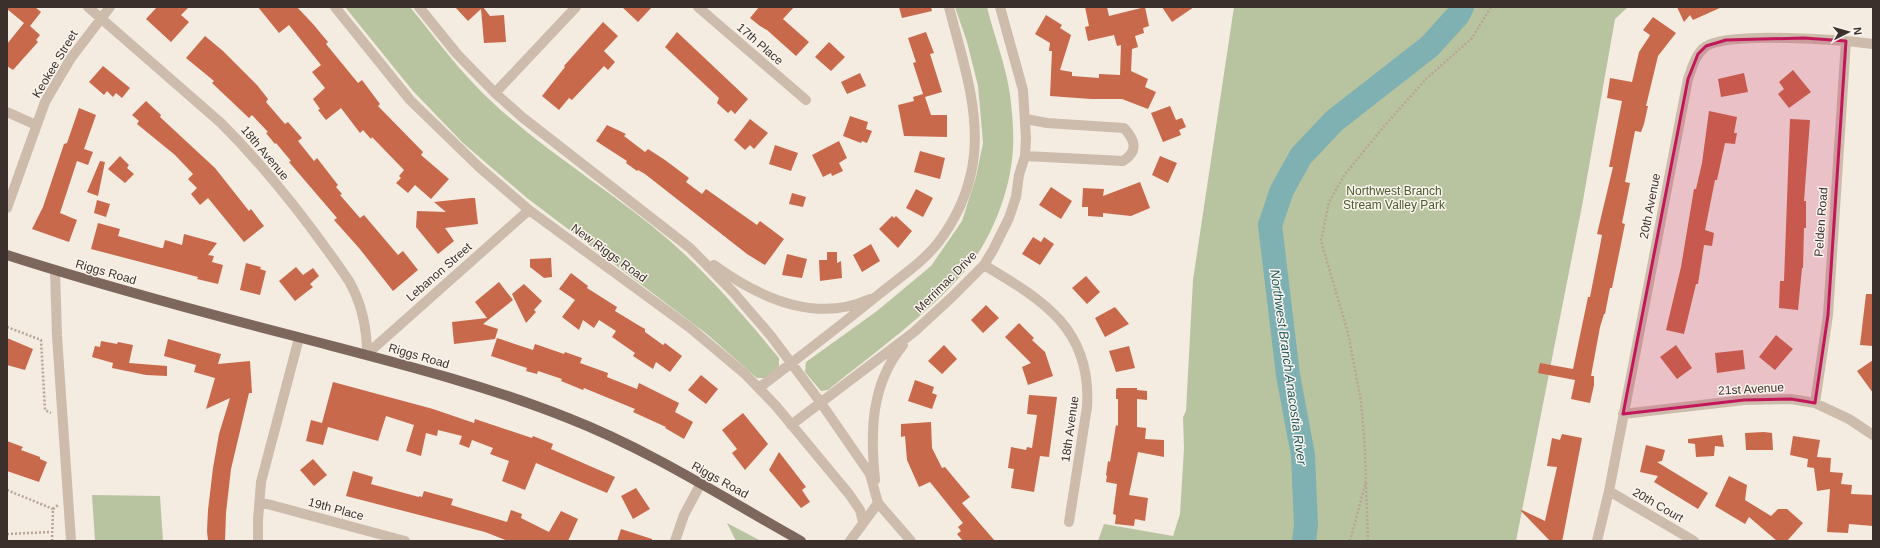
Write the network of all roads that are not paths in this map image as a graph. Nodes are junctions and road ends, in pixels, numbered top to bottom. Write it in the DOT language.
graph roads {
  1 [pos="88,7"];
  2 [pos="110,7"];
  3 [pos="335,7"];
  4 [pos="419,7"];
  5 [pos="576,7"];
  6 [pos="698,7"];
  7 [pos="949,7"];
  8 [pos="1000,7"];
  9 [pos="101,17"];
  10 [pos="1846,41"];
  11 [pos="1873,44"];
  12 [pos="495,93"];
  13 [pos="806,100"];
  14 [pos="7,112"];
  15 [pos="1026,119"];
  16 [pos="36,125"];
  17 [pos="1025,156"];
  18 [pos="7,208"];
  19 [pos="529,210"];
  20 [pos="690,248"];
  21 [pos="7,255"];
  22 [pos="984,265"];
  23 [pos="54,270"];
  24 [pos="879,294"];
  25 [pos="914,332"];
  26 [pos="299,338"];
  27 [pos="367,354"];
  28 [pos="792,363"];
  29 [pos="759,388"];
  30 [pos="821,403"];
  31 [pos="1815,403"];
  32 [pos="1622,414"];
  33 [pos="791,425"];
  34 [pos="1873,435"];
  35 [pos="700,483"];
  36 [pos="1609,491"];
  37 [pos="260,502"];
  38 [pos="878,504"];
  39 [pos="864,522"];
  40 [pos="1069,522"];
  41 [pos="71,541"];
  42 [pos="258,541"];
  43 [pos="405,541"];
  44 [pos="675,541"];
  45 [pos="801,541"];
  46 [pos="850,541"];
  47 [pos="911,541"];
  48 [pos="1597,541"];
  49 [pos="1694,541"];
  1 -- 9 [label="street, 18th Avenue"];
  2 -- 9 [label="street, Keokee Street"];
  3 -- 19 [label="street, New Riggs Road"];
  4 -- 12 [label="street"];
  5 -- 12 [label="street"];
  6 -- 13 [label="street, 17th Place"];
  7 -- 24 [label="street"];
  8 -- 15 [label="street, Merrimac Drive"];
  9 -- 16 [label="street, Keokee Street"];
  9 -- 27 [label="street, 18th Avenue"];
  10 -- 11 [label="street, 20th Avenue"];
  10 -- 31 [label="street, Pelden Road"];
  10 -- 32 [label="street, 20th Avenue"];
  12 -- 20 [label="street"];
  14 -- 16 [label="street"];
  15 -- 17 [label="street, Merrimac Drive"];
  15 -- 17 [label="street"];
  16 -- 18 [label="street, Keokee Street"];
  17 -- 22 [label="street, Merrimac Drive"];
  19 -- 27 [label="street, Lebanon Street"];
  19 -- 29 [label="street, New Riggs Road"];
  20 -- 24 [label="street"];
  20 -- 28 [label="street"];
  21 -- 23 [label="main road, Riggs Road"];
  22 -- 25 [label="street, Merrimac Drive"];
  22 -- 40 [label="street, 18th Avenue"];
  23 -- 26 [label="main road, Riggs Road"];
  23 -- 41 [label="street"];
  24 -- 28 [label="street"];
  25 -- 30 [label="street, Merrimac Drive"];
  25 -- 38 [label="street"];
  26 -- 27 [label="main road, Riggs Road"];
  26 -- 37 [label="street"];
  27 -- 35 [label="main road, Riggs Road"];
  28 -- 29 [label="street"];
  28 -- 30 [label="street"];
  29 -- 33 [label="street, New Riggs Road"];
  30 -- 33 [label="street, Merrimac Drive"];
  30 -- 38 [label="street"];
  31 -- 32 [label="street, 21st Avenue"];
  31 -- 34 [label="street, 21st Avenue"];
  32 -- 36 [label="street, 20th Avenue"];
  33 -- 39 [label="street, New Riggs Road"];
  35 -- 44 [label="street"];
  35 -- 45 [label="main road, Riggs Road"];
  36 -- 48 [label="street, 20th Avenue"];
  36 -- 49 [label="street, 20th Court"];
  37 -- 42 [label="street"];
  37 -- 43 [label="street, 19th Place"];
  38 -- 39 [label="street"];
  38 -- 47 [label="street"];
  39 -- 46 [label="street"];
}
